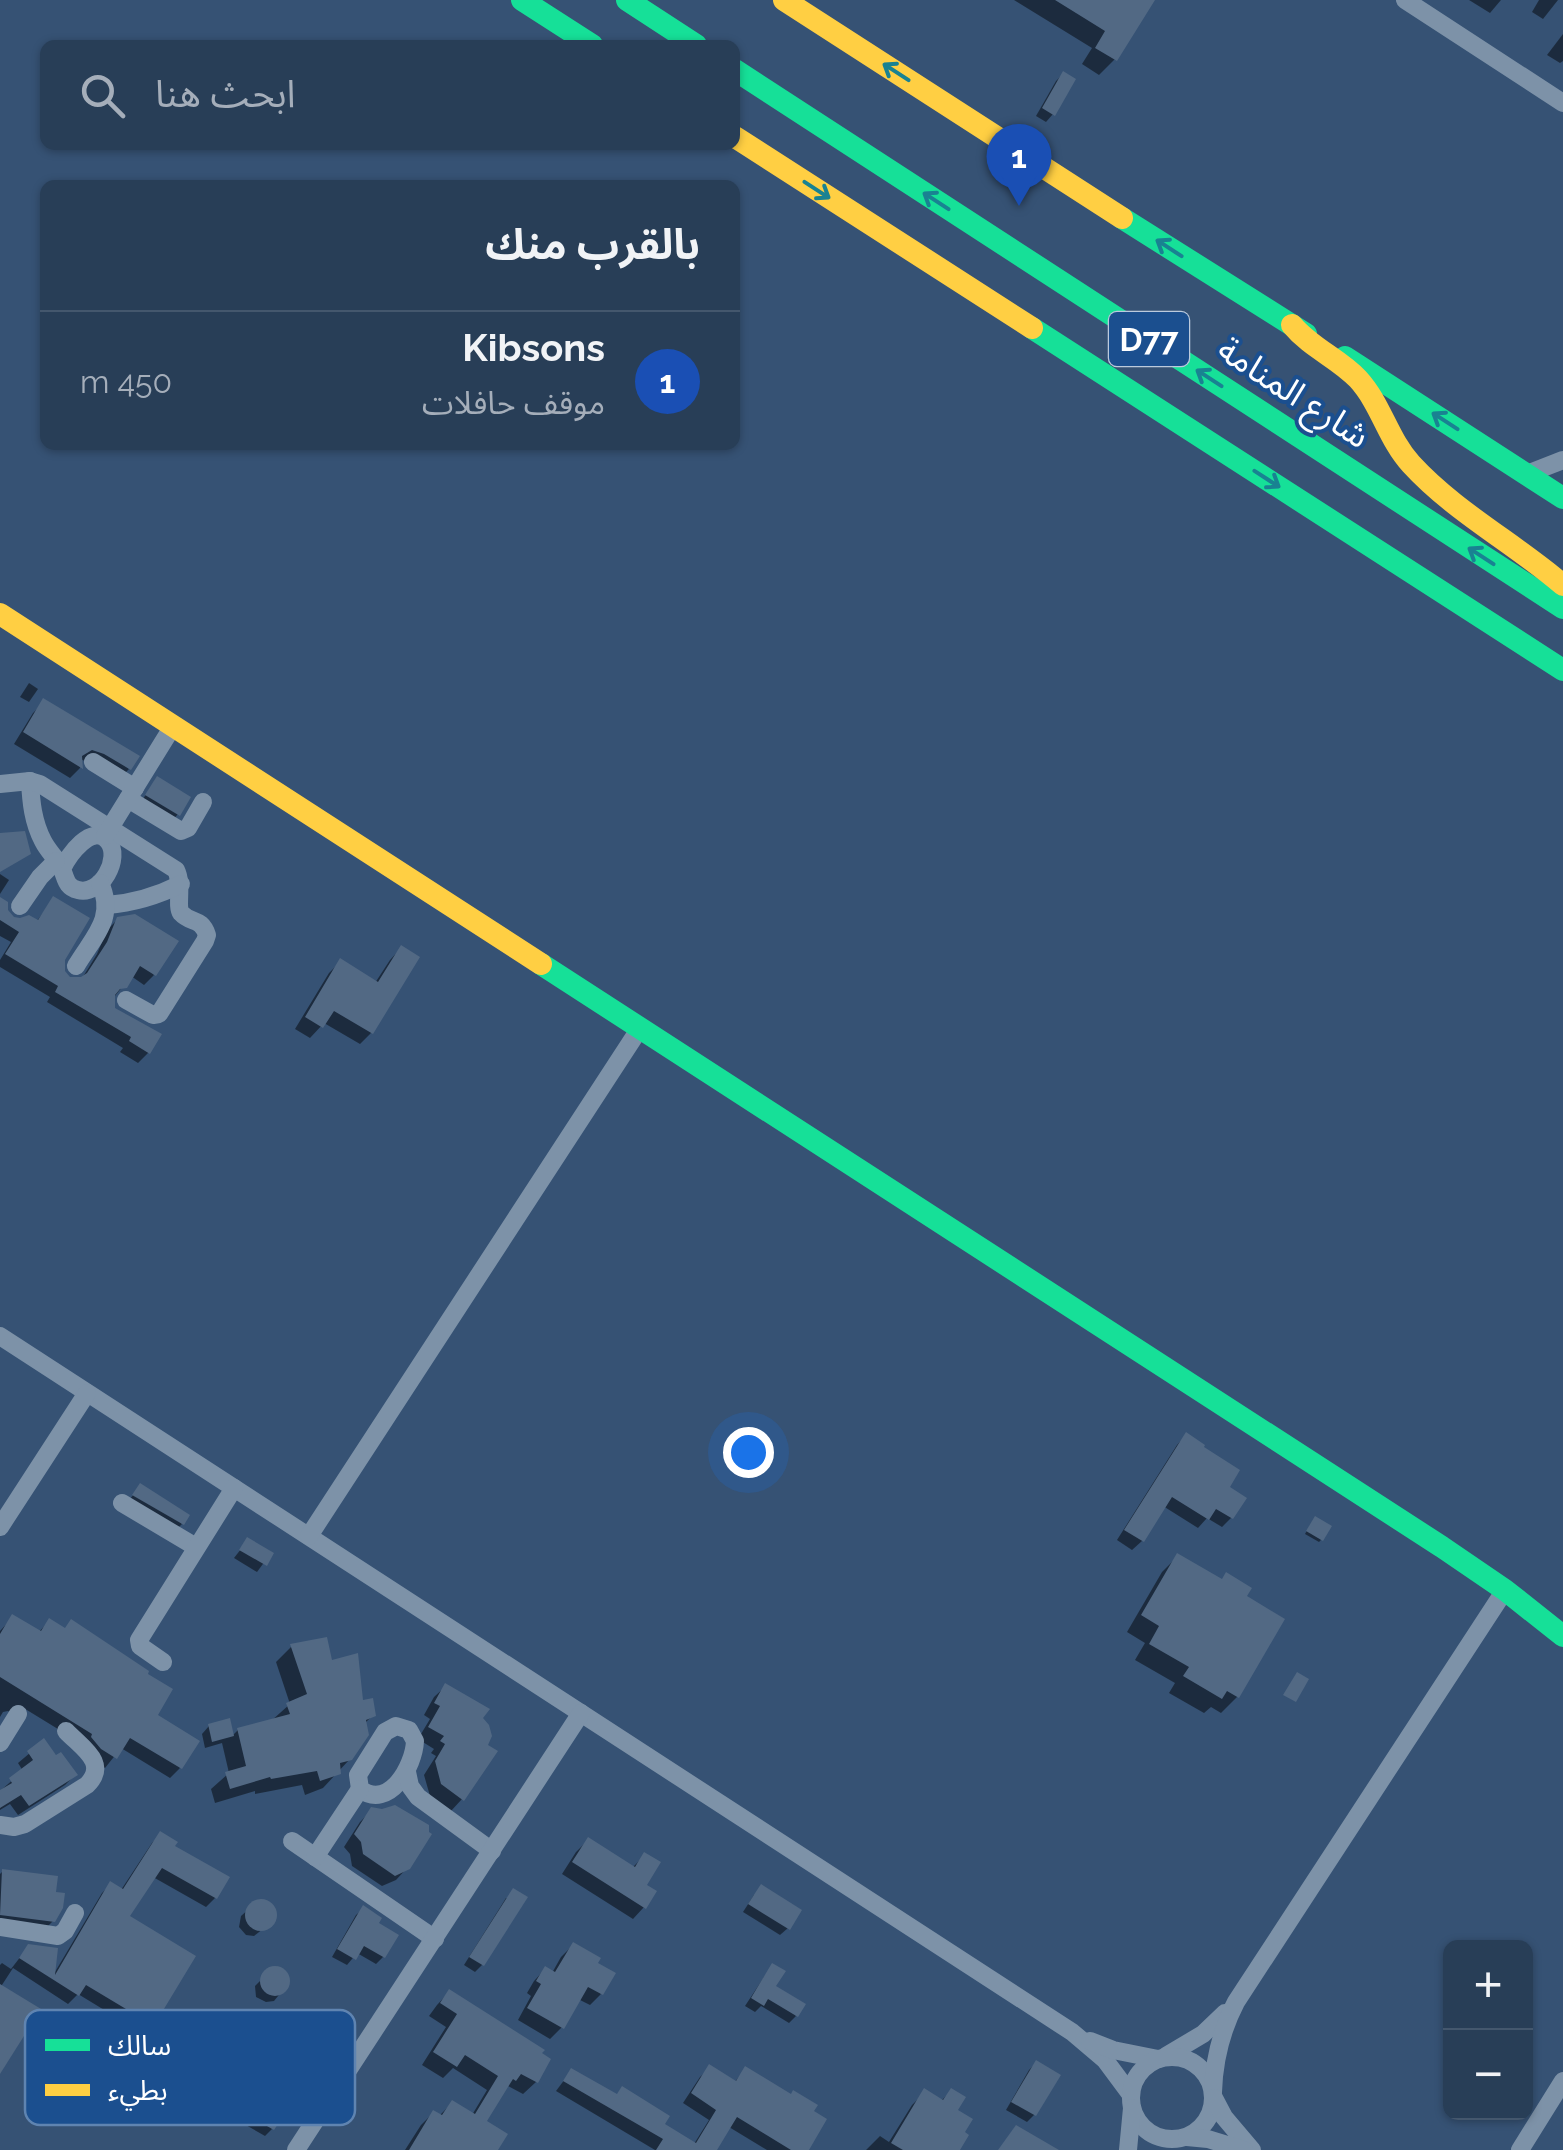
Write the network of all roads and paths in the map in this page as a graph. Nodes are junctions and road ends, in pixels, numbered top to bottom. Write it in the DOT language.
graph roads {
  1 [pos="522,0"];
  2 [pos="627,0"];
  3 [pos="784,0"];
  4 [pos="1405,0"];
  5 [pos="584,40"];
  6 [pos="688,40"];
  7 [pos="740,73"];
  8 [pos="1563,103"];
  9 [pos="740,140"];
  10 [pos="1292,325"];
  11 [pos="1563,460"];
  12 [pos="1526,474"];
  13 [pos="1563,498"];
  14 [pos="1563,585"];
  15 [pos="1563,608"];
  16 [pos="0,614"];
  17 [pos="1563,670"];
  18 [pos="173,726"];
  19 [pos="93,762"];
  20 [pos="30,780"];
  21 [pos="0,784"];
  22 [pos="131,794"];
  23 [pos="202,802"];
  24 [pos="107,832"];
  25 [pos="59,865"];
  26 [pos="100,883"];
  27 [pos="181,884"];
  28 [pos="107,904"];
  29 [pos="20,906"];
  30 [pos="76,966"];
  31 [pos="126,1000"];
  32 [pos="640,1028"];
  33 [pos="0,1336"];
  34 [pos="87,1393"];
  35 [pos="234,1488"];
  36 [pos="122,1502"];
  37 [pos="0,1527"];
  38 [pos="309,1536"];
  39 [pos="196,1547"];
  40 [pos="1505,1590"];
  41 [pos="1563,1636"];
  42 [pos="164,1662"];
  43 [pos="581,1713"];
  44 [pos="18,1714"];
  45 [pos="66,1731"];
  46 [pos="0,1744"];
  47 [pos="407,1772"];
  48 [pos="360,1789"];
  49 [pos="0,1824"];
  50 [pos="292,1842"];
  51 [pos="492,1851"];
  52 [pos="314,1857"];
  53 [pos="75,1913"];
  54 [pos="0,1926"];
  55 [pos="436,1938"];
  56 [pos="1236,2002"];
  57 [pos="1072,2032"];
  58 [pos="1161,2058"];
  59 [pos="355,2061"];
  60 [pos="1563,2081"];
  61 [pos="1214,2095"];
  62 [pos="1131,2102"];
  63 [pos="313,2125"];
  64 [pos="1174,2142"];
  65 [pos="296,2150"];
  66 [pos="1128,2150"];
  67 [pos="1244,2150"];
  68 [pos="1252,2150"];
  69 [pos="1520,2150"];
  1 -- 5 [label="street"];
  2 -- 6 [label="street"];
  10 -- 3 [label="street, one-way"];
  4 -- 8 [label="street"];
  15 -- 7 [label="street, شارع المنامة / D77, one-way"];
  9 -- 17 [label="street, D77, one-way"];
  12 -- 10 [label="street, one-way"];
  10 -- 14 [label="street"];
  11 -- 12 [label="street"];
  12 -- 13 [label="street"];
  16 -- 18 [label="street"];
  18 -- 22 [label="street"];
  18 -- 32 [label="street"];
  19 -- 22 [label="street"];
  20 -- 21 [label="street"];
  20 -- 24 [label="street"];
  20 -- 25 [label="street"];
  22 -- 23 [label="street"];
  22 -- 24 [label="street"];
  24 -- 25 [label="street"];
  24 -- 26 [label="street"];
  24 -- 27 [label="street"];
  25 -- 26 [label="street"];
  25 -- 29 [label="street"];
  26 -- 28 [label="street"];
  27 -- 28 [label="street"];
  27 -- 31 [label="street"];
  28 -- 30 [label="street"];
  32 -- 38 [label="street"];
  32 -- 40 [label="street"];
  33 -- 34 [label="street"];
  34 -- 35 [label="street"];
  34 -- 37 [label="street"];
  35 -- 38 [label="street"];
  35 -- 39 [label="street"];
  36 -- 39 [label="street"];
  38 -- 43 [label="street"];
  39 -- 42 [label="street"];
  40 -- 41 [label="street"];
  40 -- 56 [label="street"];
  43 -- 51 [label="street"];
  43 -- 57 [label="street"];
  44 -- 46 [label="street"];
  45 -- 49 [label="street"];
  47 -- 48 [label="street"];
  47 -- 48 [label="street"];
  47 -- 51 [label="street"];
  48 -- 52 [label="street"];
  50 -- 52 [label="street"];
  51 -- 55 [label="street"];
  52 -- 55 [label="street"];
  53 -- 54 [label="street"];
  55 -- 59 [label="street"];
  56 -- 58 [label="street"];
  56 -- 61 [label="street"];
  57 -- 58 [label="street"];
  57 -- 62 [label="street"];
  58 -- 61 [label="street"];
  58 -- 62 [label="street"];
  60 -- 69 [label="street"];
  61 -- 64 [label="street"];
  61 -- 68 [label="street"];
  62 -- 64 [label="street"];
  62 -- 66 [label="street"];
  63 -- 65 [label="street"];
  64 -- 67 [label="street"];
}
